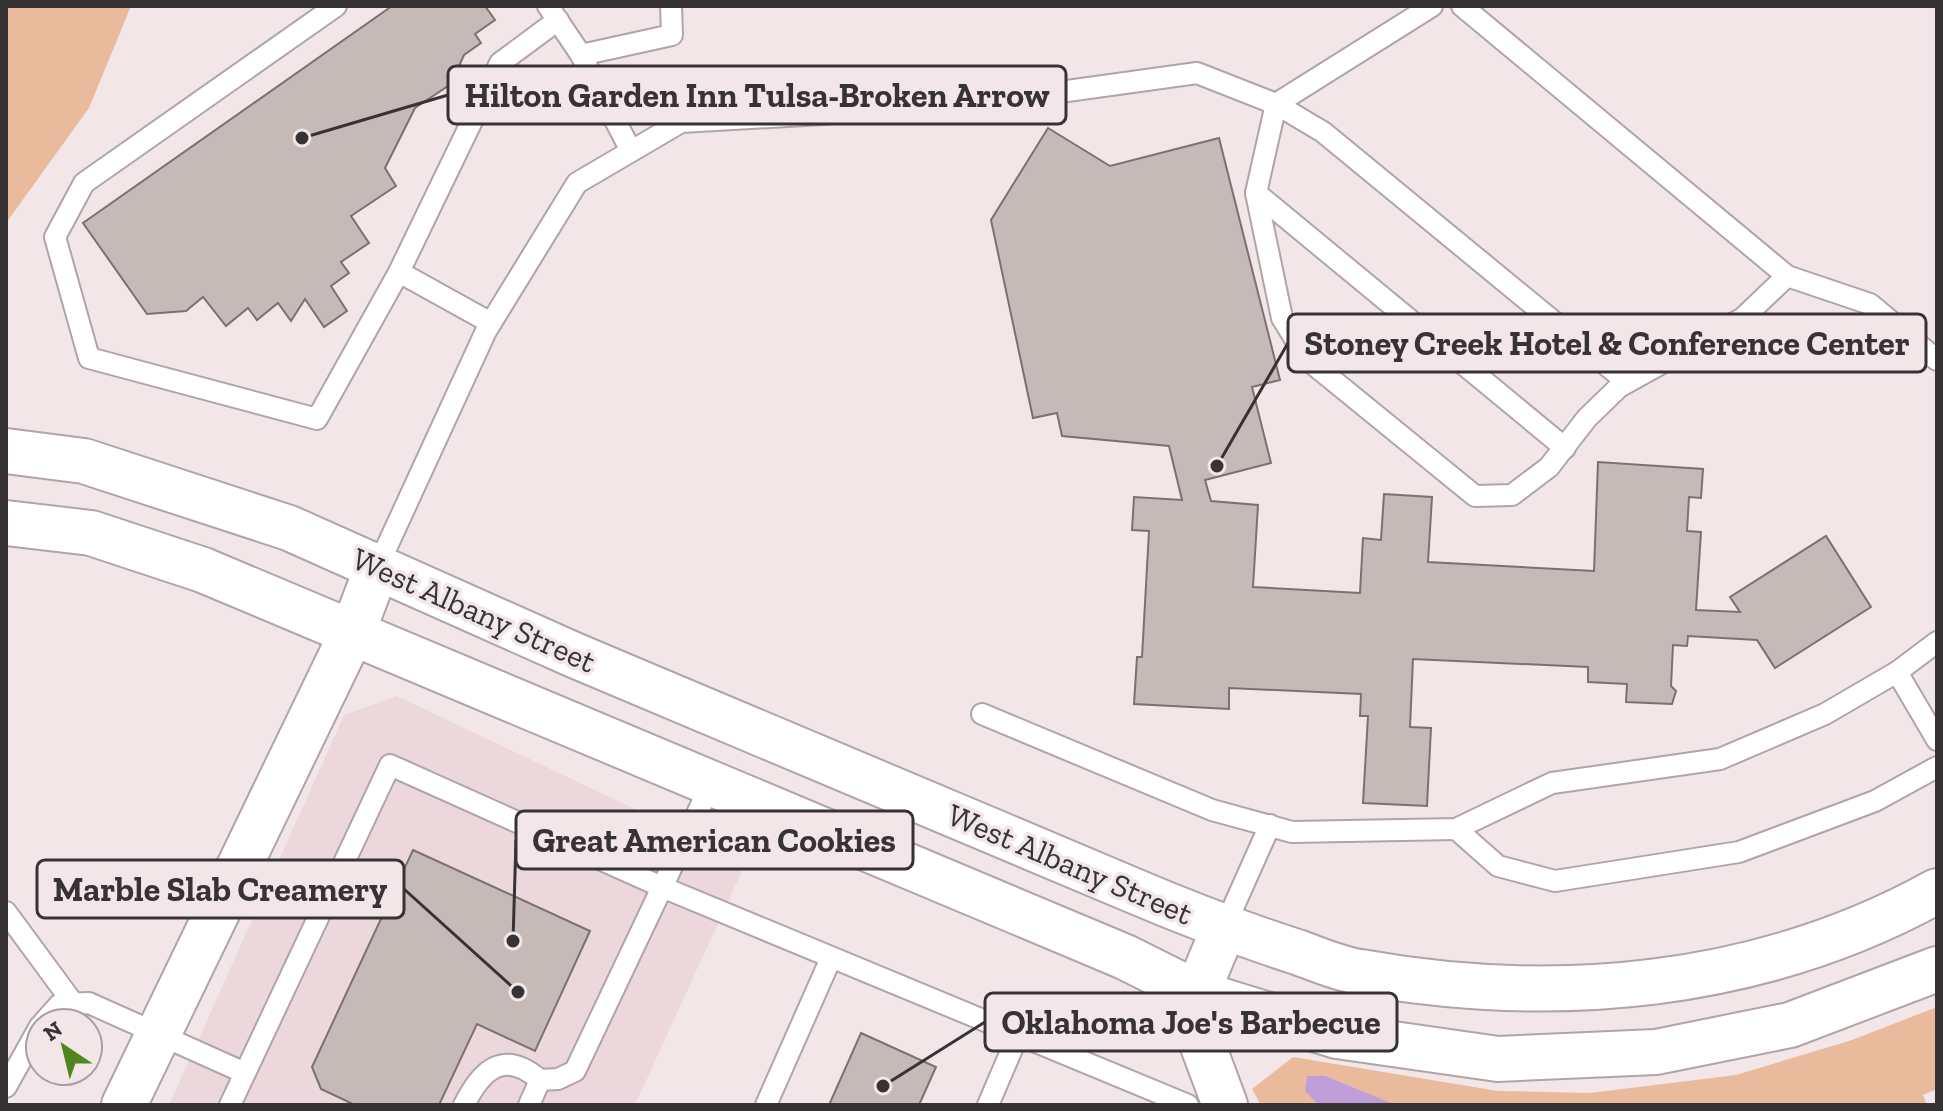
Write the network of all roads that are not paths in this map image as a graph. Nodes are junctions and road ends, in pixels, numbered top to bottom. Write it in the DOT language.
graph roads {
  1 [pos="336,6"];
  2 [pos="671,6"];
  3 [pos="1432,6"];
  4 [pos="1462,6"];
  5 [pos="553,13"];
  6 [pos="581,55"];
  7 [pos="1276,104"];
  8 [pos="631,151"];
  9 [pos="1256,193"];
  10 [pos="399,272"];
  11 [pos="1787,276"];
  12 [pos="491,323"];
  13 [pos="1937,360"];
  14 [pos="1627,382"];
  15 [pos="1565,448"];
  16 [pos="6,451"];
  17 [pos="6,523"];
  18 [pos="377,568"];
  19 [pos="353,631"];
  20 [pos="1937,642"];
  21 [pos="1897,672"];
  22 [pos="982,714"];
  23 [pos="1937,740"];
  24 [pos="1937,767"];
  25 [pos="712,782"];
  26 [pos="1270,825"];
  27 [pos="1456,829"];
  28 [pos="662,887"];
  29 [pos="1937,891"];
  30 [pos="6,912"];
  31 [pos="1224,928"];
  32 [pos="831,958"];
  33 [pos="1937,969"];
  34 [pos="1197,993"];
  35 [pos="73,1003"];
  36 [pos="57,1007"];
  37 [pos="156,1032"];
  38 [pos="1018,1035"];
  39 [pos="24,1056"];
  40 [pos="245,1073"];
  41 [pos="540,1080"];
  42 [pos="6,1087"];
  43 [pos="124,1105"];
  44 [pos="230,1105"];
  45 [pos="464,1105"];
  46 [pos="529,1105"];
  47 [pos="766,1105"];
  48 [pos="988,1105"];
  49 [pos="1188,1105"];
  50 [pos="1225,1105"];
  1 -- 10 [label="lane"];
  2 -- 6 [label="lane"];
  3 -- 7 [label="lane"];
  4 -- 11 [label="lane"];
  5 -- 6 [label="lane"];
  5 -- 10 [label="lane"];
  6 -- 8 [label="lane"];
  7 -- 8 [label="lane"];
  7 -- 9 [label="lane"];
  7 -- 14 [label="lane"];
  8 -- 12 [label="lane"];
  9 -- 15 [label="lane"];
  9 -- 15 [label="lane"];
  10 -- 12 [label="lane"];
  11 -- 13 [label="lane"];
  11 -- 14 [label="lane"];
  12 -- 18 [label="lane"];
  14 -- 15 [label="lane"];
  16 -- 18 [label="main road, West Albany Street"];
  17 -- 19 [label="main road, West Albany Street"];
  18 -- 19 [label="main road"];
  18 -- 31 [label="main road, West Albany Street"];
  19 -- 25 [label="main road, West Albany Street"];
  19 -- 37 [label="main road"];
  20 -- 21 [label="lane"];
  21 -- 23 [label="lane"];
  21 -- 27 [label="lane"];
  22 -- 26 [label="lane"];
  24 -- 27 [label="lane"];
  25 -- 28 [label="lane"];
  25 -- 34 [label="main road, West Albany Street"];
  26 -- 27 [label="lane"];
  26 -- 31 [label="lane"];
  28 -- 32 [label="lane"];
  28 -- 40 [label="lane"];
  28 -- 41 [label="lane"];
  29 -- 31 [label="main road, West Albany Street"];
  30 -- 35 [label="lane"];
  31 -- 34 [label="main road"];
  32 -- 38 [label="lane"];
  32 -- 47 [label="lane"];
  33 -- 34 [label="main road, West Albany Street"];
  34 -- 50 [label="main road"];
  35 -- 36 [label="lane"];
  35 -- 37 [label="lane"];
  37 -- 40 [label="lane"];
  37 -- 43 [label="main road"];
  38 -- 48 [label="lane"];
  38 -- 49 [label="lane"];
  39 -- 42 [label="lane"];
  40 -- 44 [label="lane"];
  41 -- 45 [label="lane"];
  41 -- 46 [label="lane"];
}
